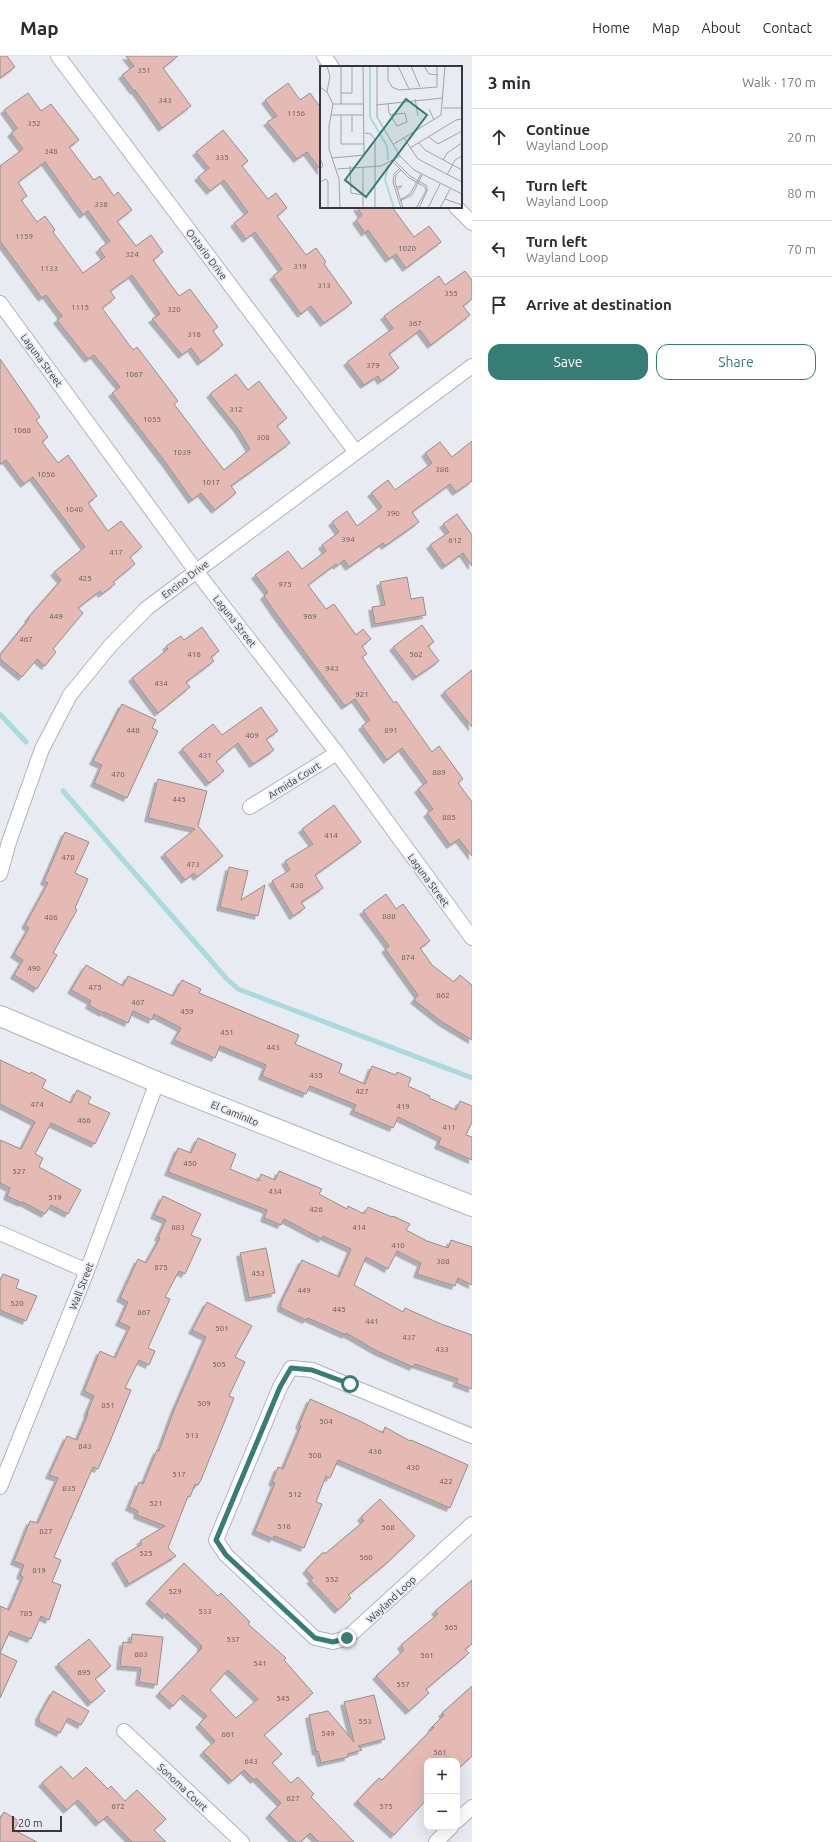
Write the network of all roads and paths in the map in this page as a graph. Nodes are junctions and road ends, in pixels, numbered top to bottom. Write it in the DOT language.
graph roads {
  1 [pos="58,56"];
  2 [pos="324,56"];
  3 [pos="331,66"];
  4 [pos="457,208"];
  5 [pos="472,224"];
  6 [pos="0,303"];
  7 [pos="472,366"];
  8 [pos="355,451"];
  9 [pos="196,570"];
  10 [pos="337,753"];
  11 [pos="250,807"];
  12 [pos="5,841"];
  13 [pos="1,866"];
  14 [pos="472,938"];
  15 [pos="0,1016"];
  16 [pos="157,1082"];
  17 [pos="472,1206"];
  18 [pos="0,1233"];
  19 [pos="87,1271"];
  20 [pos="472,1436"];
  21 [pos="0,1487"];
  22 [pos="472,1524"];
  23 [pos="124,1731"];
  24 [pos="472,1807"];
  25 [pos="460,1818"];
  26 [pos="448,1830"];
  27 [pos="242,1842"];
  28 [pos="436,1842"];
  1 -- 8 [label="street, Ontario Drive"];
  2 -- 3 [label="street"];
  4 -- 5 [label="street"];
  6 -- 9 [label="street, Laguna Street"];
  7 -- 8 [label="street, Encino Drive"];
  8 -- 9 [label="street, Encino Drive"];
  9 -- 10 [label="street, Laguna Street"];
  9 -- 12 [label="street, Encino Drive"];
  10 -- 11 [label="street, Armida Court"];
  10 -- 14 [label="street, Laguna Street"];
  12 -- 13 [label="street, Encino Drive"];
  15 -- 16 [label="street, El Caminito"];
  16 -- 17 [label="street, El Caminito"];
  16 -- 19 [label="street, Wall Street"];
  18 -- 19 [label="street"];
  19 -- 21 [label="street, Wall Street"];
  20 -- 22 [label="street, Wayland Loop"];
  23 -- 27 [label="street, Sonoma Court"];
  24 -- 25 [label="street"];
  26 -- 28 [label="street"];
}
